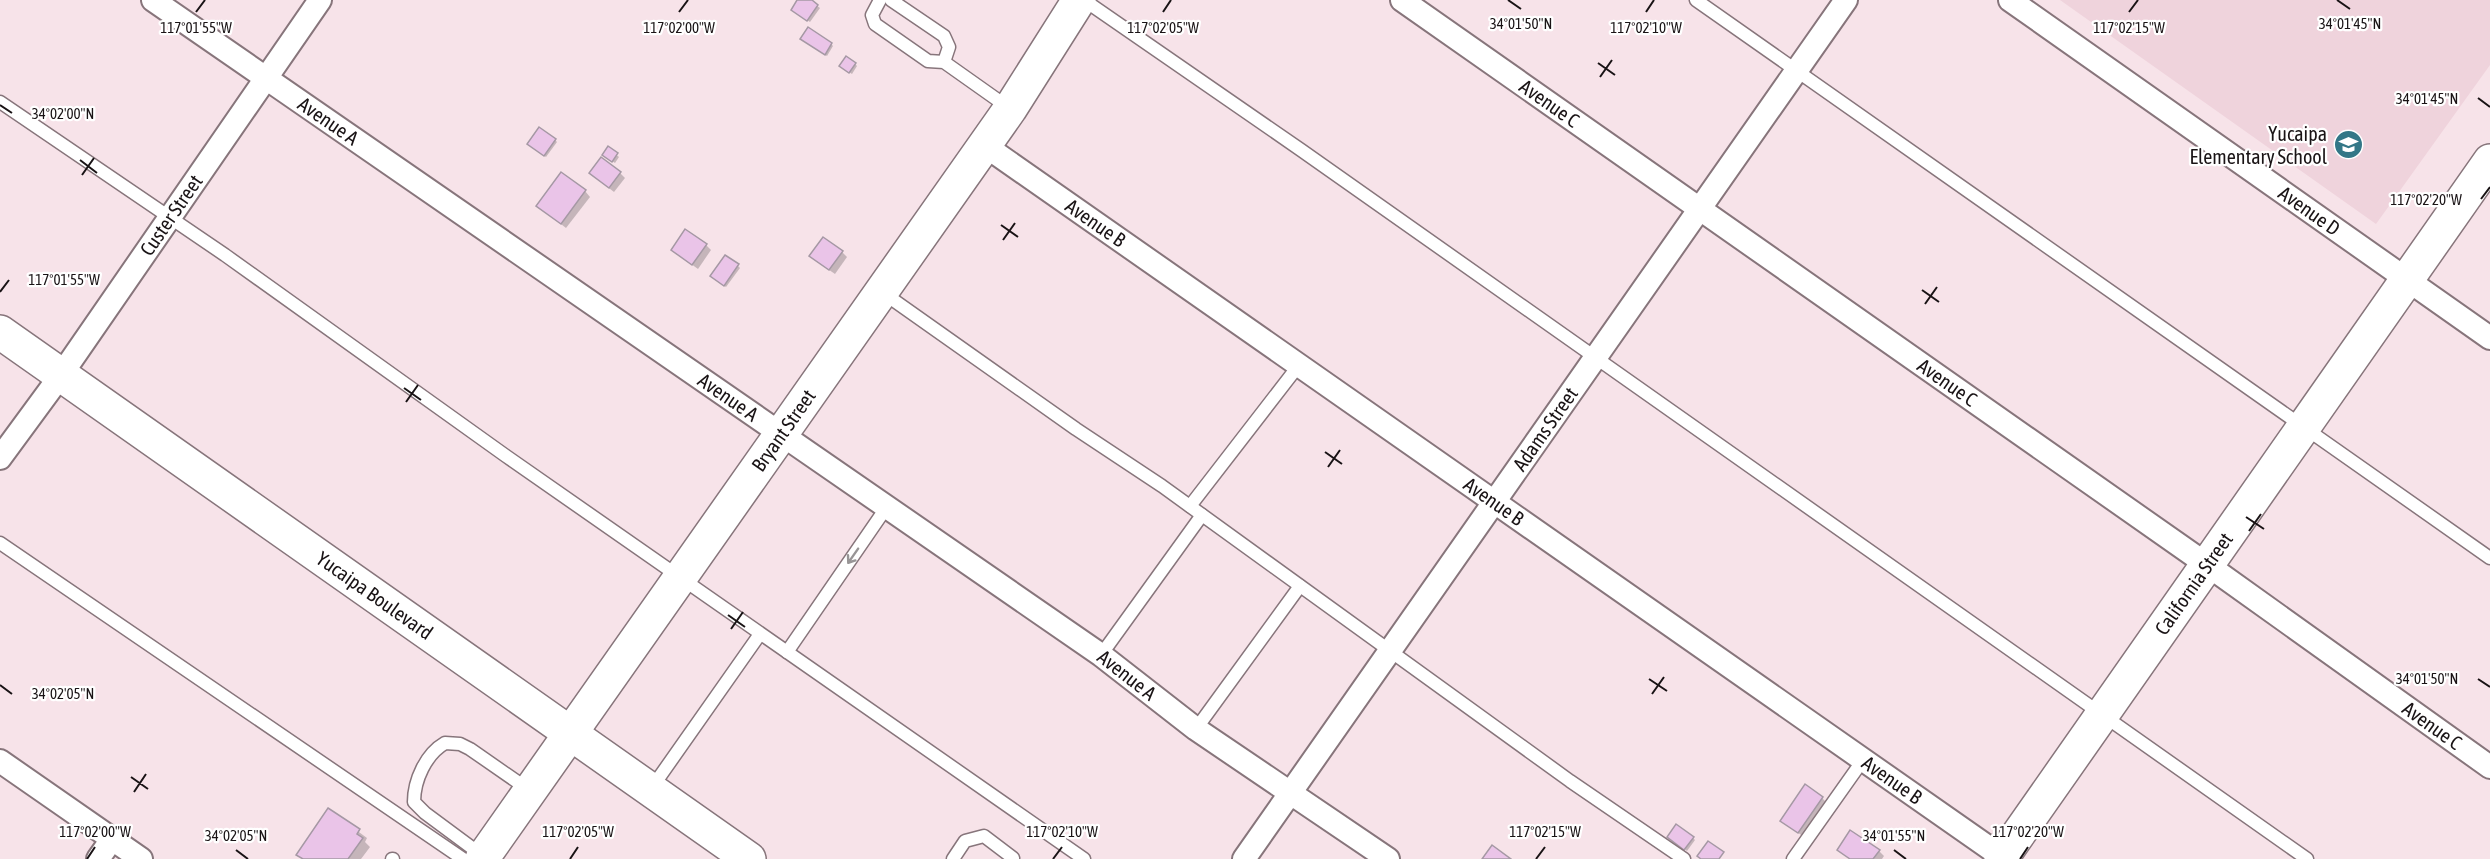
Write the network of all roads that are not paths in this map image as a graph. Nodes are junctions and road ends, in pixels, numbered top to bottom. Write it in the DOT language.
graph roads {
  1 [pos="153,0"];
  2 [pos="320,0"];
  3 [pos="880,0"];
  4 [pos="891,0"];
  5 [pos="1079,0"];
  6 [pos="1084,0"];
  7 [pos="1402,0"];
  8 [pos="1696,0"];
  9 [pos="1846,0"];
  10 [pos="2010,0"];
  11 [pos="944,62"];
  12 [pos="1796,70"];
  13 [pos="266,80"];
  14 [pos="0,102"];
  15 [pos="1010,109"];
  16 [pos="984,145"];
  17 [pos="2490,161"];
  18 [pos="1700,208"];
  19 [pos="169,219"];
  20 [pos="2406,280"];
  21 [pos="881,291"];
  22 [pos="0,332"];
  23 [pos="2490,338"];
  24 [pos="1594,358"];
  25 [pos="1299,365"];
  26 [pos="61,375"];
  27 [pos="2302,427"];
  28 [pos="780,434"];
  29 [pos="0,458"];
  30 [pos="1495,503"];
  31 [pos="1191,506"];
  32 [pos="886,508"];
  33 [pos="1202,515"];
  34 [pos="0,543"];
  35 [pos="2490,558"];
  36 [pos="2206,564"];
  37 [pos="679,578"];
  38 [pos="1300,586"];
  39 [pos="760,634"];
  40 [pos="1389,650"];
  41 [pos="787,652"];
  42 [pos="1101,655"];
  43 [pos="2102,713"];
  44 [pos="1196,729"];
  45 [pos="571,734"];
  46 [pos="1863,760"];
  47 [pos="0,761"];
  48 [pos="2490,767"];
  49 [pos="650,790"];
  50 [pos="531,791"];
  51 [pos="1290,792"];
  52 [pos="112,839"];
  53 [pos="476,858"];
  54 [pos="1013,858"];
  55 [pos="2003,858"];
  56 [pos="98,859"];
  57 [pos="141,859"];
  58 [pos="749,859"];
  59 [pos="953,859"];
  60 [pos="1084,859"];
  61 [pos="1244,859"];
  62 [pos="1388,859"];
  63 [pos="1684,859"];
  64 [pos="1793,859"];
  65 [pos="2307,859"];
  1 -- 13 [label="street, Avenue A"];
  2 -- 13 [label="street, Custer Street"];
  3 -- 11 [label="lane"];
  4 -- 11 [label="lane"];
  5 -- 15 [label="street, Bryant Street"];
  6 -- 24 [label="lane"];
  7 -- 18 [label="street, Avenue C"];
  8 -- 12 [label="lane"];
  9 -- 12 [label="street, Adams Street"];
  10 -- 20 [label="street, Avenue D"];
  11 -- 15 [label="lane"];
  12 -- 18 [label="street, Adams Street"];
  12 -- 27 [label="lane"];
  13 -- 19 [label="street, Custer Street"];
  13 -- 28 [label="street, Avenue A"];
  14 -- 19 [label="lane"];
  15 -- 16 [label="street, Bryant Street"];
  16 -- 21 [label="street, Bryant Street"];
  16 -- 25 [label="street, Avenue B"];
  17 -- 20 [label="street, California Street"];
  18 -- 24 [label="street, Adams Street"];
  18 -- 36 [label="street, Avenue C"];
  19 -- 26 [label="street, Custer Street"];
  19 -- 37 [label="lane"];
  20 -- 23 [label="street, Avenue D"];
  20 -- 27 [label="street, California Street"];
  21 -- 28 [label="street, Bryant Street"];
  21 -- 31 [label="lane"];
  22 -- 26 [label="street, Yucaipa Boulevard"];
  24 -- 30 [label="street, Adams Street"];
  24 -- 43 [label="lane"];
  25 -- 30 [label="street, Avenue B"];
  25 -- 31 [label="lane"];
  26 -- 29 [label="street, Custer Street"];
  26 -- 45 [label="street, Yucaipa Boulevard"];
  27 -- 35 [label="lane"];
  27 -- 36 [label="street, California Street"];
  28 -- 32 [label="street, Avenue A"];
  28 -- 37 [label="street, Bryant Street"];
  30 -- 40 [label="street, Adams Street"];
  30 -- 46 [label="street, Avenue B"];
  31 -- 33 [label="lane"];
  32 -- 41 [label="lane, one-way"];
  32 -- 42 [label="street, Avenue A"];
  33 -- 38 [label="lane"];
  33 -- 42 [label="lane"];
  34 -- 53 [label="lane"];
  36 -- 43 [label="street, California Street"];
  36 -- 48 [label="street, Avenue C"];
  37 -- 39 [label="lane"];
  37 -- 45 [label="street, Bryant Street"];
  38 -- 40 [label="lane"];
  38 -- 44 [label="lane"];
  39 -- 41 [label="lane"];
  39 -- 49 [label="lane"];
  40 -- 51 [label="street, Adams Street"];
  40 -- 63 [label="lane"];
  41 -- 60 [label="lane"];
  42 -- 44 [label="street, Avenue A"];
  43 -- 55 [label="street, California Street"];
  43 -- 65 [label="lane"];
  44 -- 51 [label="street, Avenue A"];
  45 -- 49 [label="street, Yucaipa Boulevard"];
  45 -- 50 [label="street, Bryant Street"];
  46 -- 55 [label="street, Avenue B"];
  46 -- 64 [label="lane"];
  47 -- 52 [label="street"];
  49 -- 58 [label="street, Yucaipa Boulevard"];
  50 -- 53 [label="street, Bryant Street"];
  50 -- 53 [label="lane"];
  51 -- 61 [label="street, Adams Street"];
  51 -- 62 [label="street, Avenue A"];
  52 -- 56 [label="street"];
  52 -- 57 [label="street"];
  54 -- 59 [label="lane"];
}
